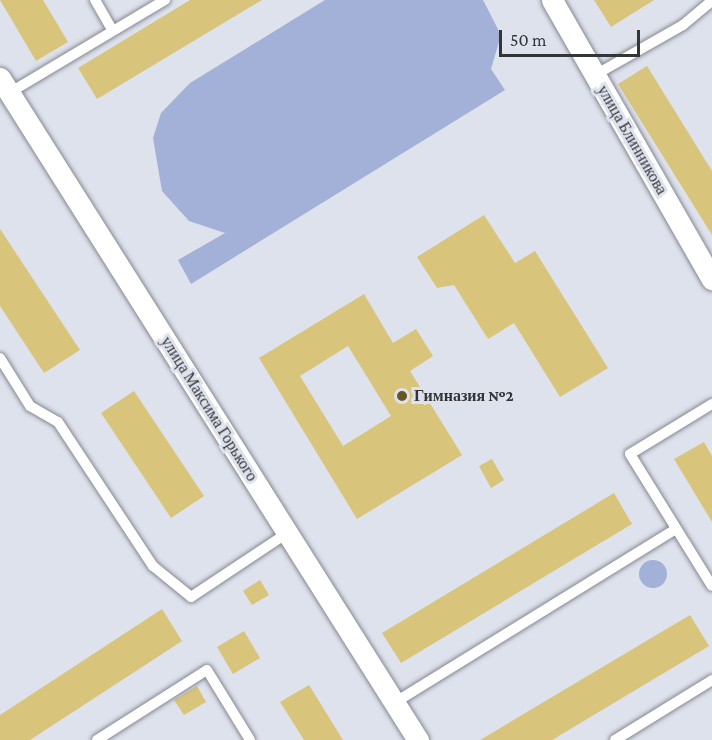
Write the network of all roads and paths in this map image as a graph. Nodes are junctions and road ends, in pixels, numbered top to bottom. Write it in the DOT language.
graph roads {
  1 [pos="95,0"];
  2 [pos="165,0"];
  3 [pos="552,0"];
  4 [pos="712,1"];
  5 [pos="112,30"];
  6 [pos="595,75"];
  7 [pos="5,86"];
  8 [pos="712,279"];
  9 [pos="0,358"];
  10 [pos="712,404"];
  11 [pos="676,529"];
  12 [pos="286,534"];
  13 [pos="712,586"];
  14 [pos="712,680"];
  15 [pos="394,703"];
  16 [pos="97,740"];
  17 [pos="250,740"];
  18 [pos="418,740"];
  19 [pos="615,740"];
  1 -- 5 [label="lane"];
  2 -- 5 [label="lane"];
  3 -- 6 [label="street, улица Блинникова"];
  4 -- 6 [label="lane"];
  5 -- 7 [label="lane"];
  6 -- 8 [label="street, улица Блинникова"];
  7 -- 12 [label="street, улица Максима Горького"];
  9 -- 12 [label="lane"];
  10 -- 11 [label="lane"];
  11 -- 13 [label="lane"];
  11 -- 15 [label="lane"];
  12 -- 15 [label="street, улица Максима Горького"];
  14 -- 19 [label="lane"];
  15 -- 18 [label="street, улица Максима Горького"];
  16 -- 17 [label="lane"];
}
